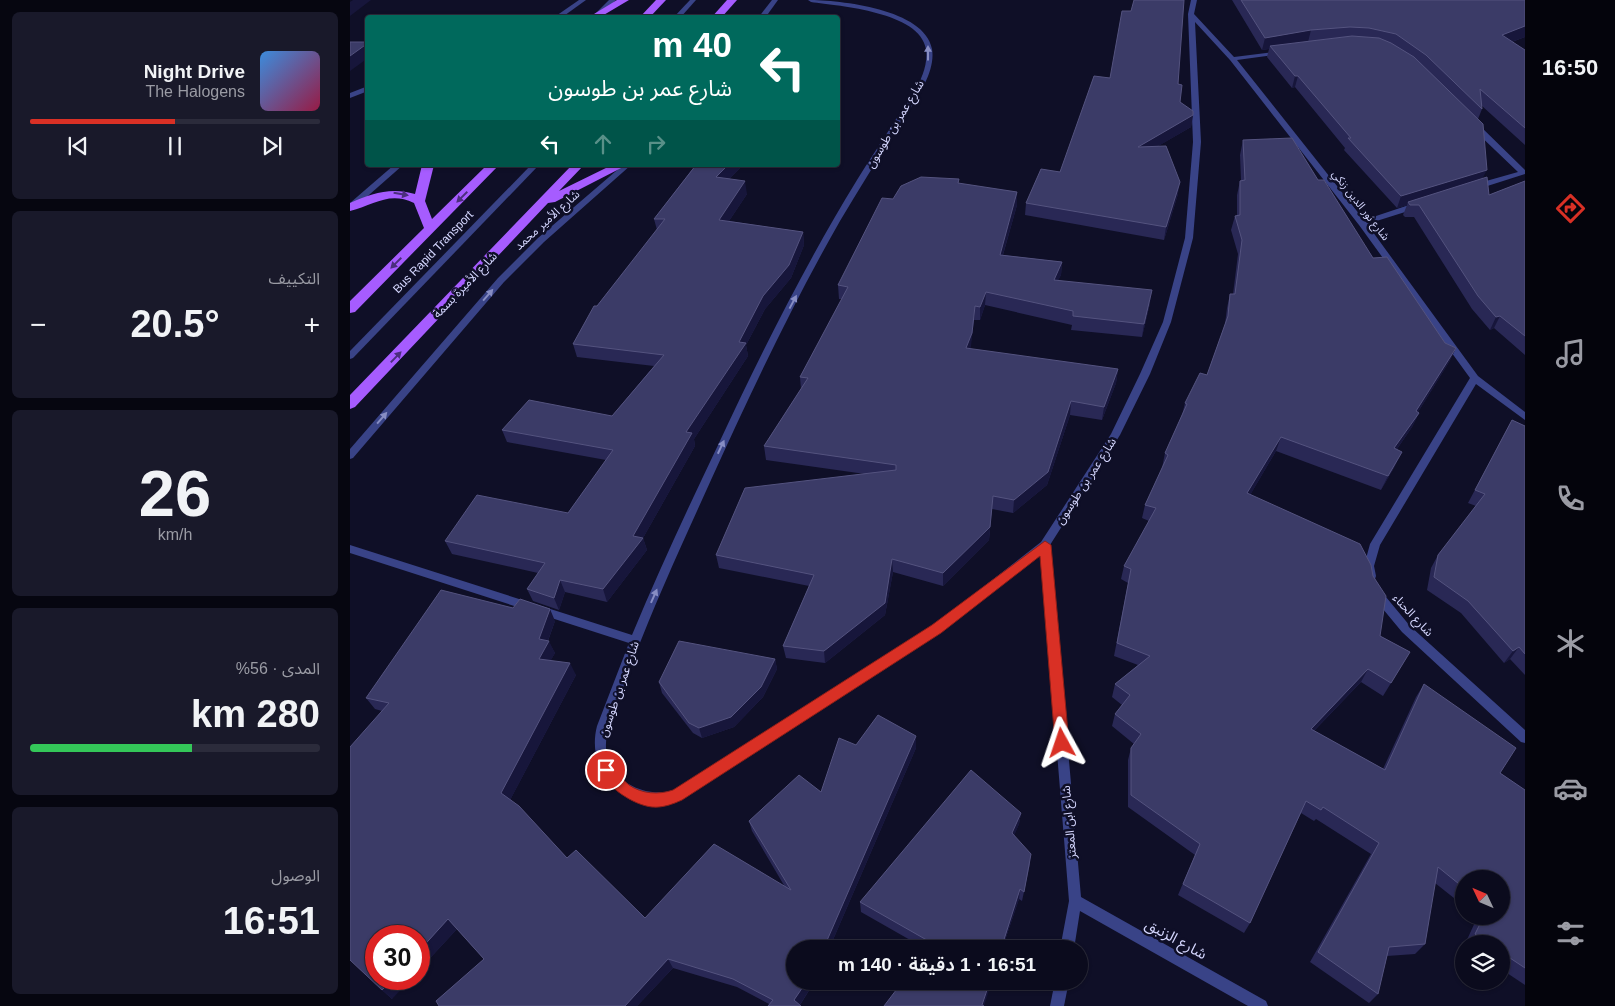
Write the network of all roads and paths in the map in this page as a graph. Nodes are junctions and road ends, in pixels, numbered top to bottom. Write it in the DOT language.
graph roads {
  1 [pos="583,0"];
  2 [pos="613,0"];
  3 [pos="624,0"];
  4 [pos="661,0"];
  5 [pos="693,0"];
  6 [pos="732,0"];
  7 [pos="775,0"];
  8 [pos="811,0"];
  9 [pos="1194,0"];
  10 [pos="1191,14"];
  11 [pos="560,15"];
  12 [pos="597,15"];
  13 [pos="598,15"];
  14 [pos="646,15"];
  15 [pos="679,15"];
  16 [pos="718,15"];
  17 [pos="763,15"];
  18 [pos="1287,52"];
  19 [pos="1232,59"];
  20 [pos="365,89"];
  21 [pos="350,96"];
  22 [pos="1468,119"];
  23 [pos="397,167"];
  24 [pos="427,167"];
  25 [pos="492,167"];
  26 [pos="533,167"];
  27 [pos="576,167"];
  28 [pos="617,167"];
  29 [pos="624,167"];
  30 [pos="1524,172"];
  31 [pos="1466,190"];
  32 [pos="419,201"];
  33 [pos="1428,202"];
  34 [pos="542,204"];
  35 [pos="350,207"];
  36 [pos="1362,223"];
  37 [pos="430,228"];
  38 [pos="350,309"];
  39 [pos="350,356"];
  40 [pos="1475,378"];
  41 [pos="350,404"];
  42 [pos="1525,417"];
  43 [pos="350,455"];
  44 [pos="1045,545"];
  45 [pos="350,549"];
  46 [pos="635,640"];
  47 [pos="1525,738"];
  48 [pos="1075,901"];
  49 [pos="1068,940"];
  50 [pos="1060,990"];
  51 [pos="1057,1006"];
  52 [pos="1261,1006"];
  1 -- 11 [label="street"];
  2 -- 12 [label="street"];
  3 -- 13 [label="main road"];
  4 -- 14 [label="main road"];
  5 -- 15 [label="street"];
  6 -- 16 [label="main road"];
  7 -- 17 [label="street"];
  46 -- 8 [label="street, شارع عمر بن طوسون, one-way"];
  9 -- 10 [label="street"];
  10 -- 19 [label="street, شارع نور الدين زنكي"];
  10 -- 44 [label="street, شارع عمر بن طوسون"];
  18 -- 19 [label="street"];
  19 -- 36 [label="street, شارع نور الدين زنكي"];
  20 -- 21 [label="street"];
  22 -- 30 [label="street"];
  23 -- 35 [label="street"];
  24 -- 32 [label="main road"];
  25 -- 37 [label="main road, one-way"];
  26 -- 39 [label="street, Bus Rapid Transport"];
  27 -- 34 [label="main road, شارع الأميرة بسمة"];
  28 -- 34 [label="main road"];
  43 -- 29 [label="street, شارع الأمير محمد, one-way"];
  30 -- 31 [label="street"];
  35 -- 32 [label="main road, one-way"];
  32 -- 37 [label="main road"];
  33 -- 36 [label="street"];
  41 -- 34 [label="main road, شارع الأميرة بسمة, one-way"];
  36 -- 40 [label="street, شارع نور الدين زنكي"];
  37 -- 38 [label="main road, one-way"];
  40 -- 42 [label="street, شارع نور الدين زنكي"];
  40 -- 47 [label="street, شارع الحناء"];
  44 -- 46 [label="street, شارع عمر بن طوسون"];
  44 -- 48 [label="street, شارع ابن المعتز"];
  45 -- 46 [label="street"];
  48 -- 49 [label="street, شارع ابن المعتز"];
  48 -- 52 [label="street, شارع الزنبق"];
  50 -- 51 [label="street"];
}
